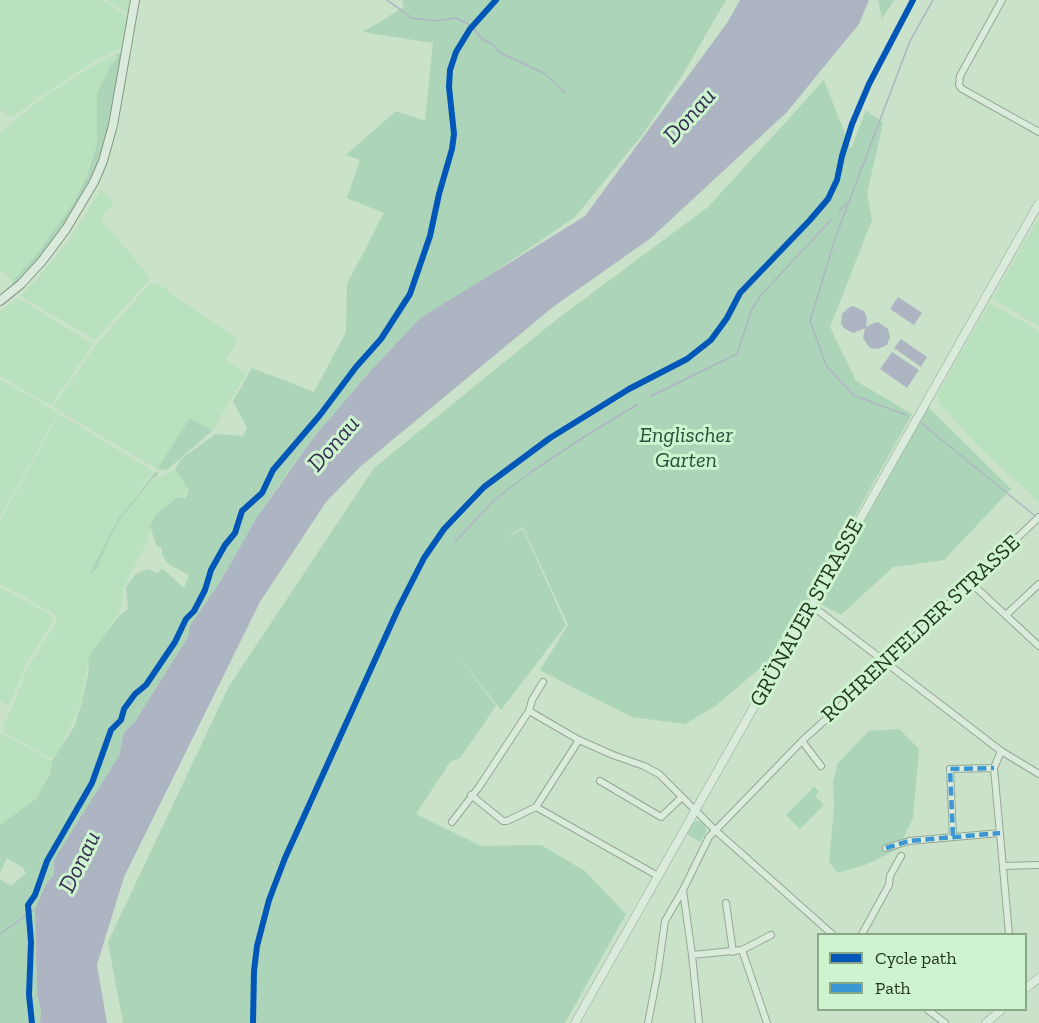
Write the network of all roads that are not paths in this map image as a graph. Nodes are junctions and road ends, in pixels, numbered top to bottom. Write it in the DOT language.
graph roads {
  1 [pos="135,0"];
  2 [pos="1002,0"];
  3 [pos="1039,132"];
  4 [pos="1039,203"];
  5 [pos="0,301"];
  6 [pos="1039,517"];
  7 [pos="971,582"];
  8 [pos="1039,584"];
  9 [pos="811,605"];
  10 [pos="1006,615"];
  11 [pos="1039,646"];
  12 [pos="887,664"];
  13 [pos="543,682"];
  14 [pos="529,711"];
  15 [pos="579,740"];
  16 [pos="802,741"];
  17 [pos="1001,751"];
  18 [pos="821,766"];
  19 [pos="994,768"];
  20 [pos="1039,774"];
  21 [pos="600,781"];
  22 [pos="471,795"];
  23 [pos="682,797"];
  24 [pos="536,807"];
  25 [pos="696,809"];
  26 [pos="452,822"];
  27 [pos="715,830"];
  28 [pos="1000,833"];
  29 [pos="953,836"];
  30 [pos="886,849"];
  31 [pos="901,856"];
  32 [pos="1039,865"];
  33 [pos="1003,866"];
  34 [pos="658,876"];
  35 [pos="683,890"];
  36 [pos="726,903"];
  37 [pos="831,933"];
  38 [pos="863,933"];
  39 [pos="1009,933"];
  40 [pos="771,935"];
  41 [pos="742,950"];
  42 [pos="733,951"];
  43 [pos="692,955"];
  44 [pos="1039,978"];
  45 [pos="1027,987"];
  46 [pos="929,1011"];
  47 [pos="999,1011"];
  48 [pos="575,1023"];
  49 [pos="648,1023"];
  50 [pos="699,1023"];
  51 [pos="767,1023"];
  52 [pos="945,1023"];
  53 [pos="986,1023"];
  1 -- 5 [label="main road"];
  2 -- 3 [label="street"];
  4 -- 9 [label="street, GRÜNAUER STRASSE"];
  6 -- 7 [label="street, ROHRENFELDER STRASSE"];
  7 -- 10 [label="street"];
  7 -- 12 [label="street, ROHRENFELDER STRASSE"];
  8 -- 10 [label="street"];
  9 -- 12 [label="street"];
  9 -- 25 [label="street, GRÜNAUER STRASSE"];
  10 -- 11 [label="street"];
  12 -- 16 [label="street, ROHRENFELDER STRASSE"];
  12 -- 17 [label="street"];
  13 -- 14 [label="street"];
  14 -- 15 [label="street"];
  14 -- 22 [label="street"];
  15 -- 23 [label="street"];
  15 -- 24 [label="street"];
  16 -- 18 [label="street, ROHRENFELDER STRASSE"];
  16 -- 27 [label="street, ROHRENFELDER STRASSE"];
  17 -- 19 [label="street"];
  17 -- 20 [label="street"];
  19 -- 28 [label="street"];
  19 -- 29 [label="street"];
  21 -- 23 [label="street"];
  22 -- 24 [label="street"];
  22 -- 26 [label="street"];
  23 -- 25 [label="street"];
  24 -- 34 [label="street"];
  25 -- 27 [label="street"];
  25 -- 34 [label="street, GRÜNAUER STRASSE"];
  27 -- 35 [label="street, ROHRENFELDER STRASSE"];
  27 -- 37 [label="street"];
  28 -- 29 [label="street"];
  28 -- 33 [label="street"];
  29 -- 30 [label="street"];
  31 -- 38 [label="street"];
  32 -- 33 [label="street"];
  33 -- 39 [label="street"];
  34 -- 48 [label="street, GRÜNAUER STRASSE"];
  35 -- 43 [label="street"];
  35 -- 49 [label="street, ROHRENFELDER STRASSE"];
  36 -- 42 [label="street"];
  40 -- 41 [label="street"];
  41 -- 42 [label="street"];
  41 -- 51 [label="street"];
  42 -- 43 [label="street"];
  43 -- 50 [label="street"];
  44 -- 45 [label="street"];
  46 -- 52 [label="street"];
  47 -- 53 [label="street"];
}
